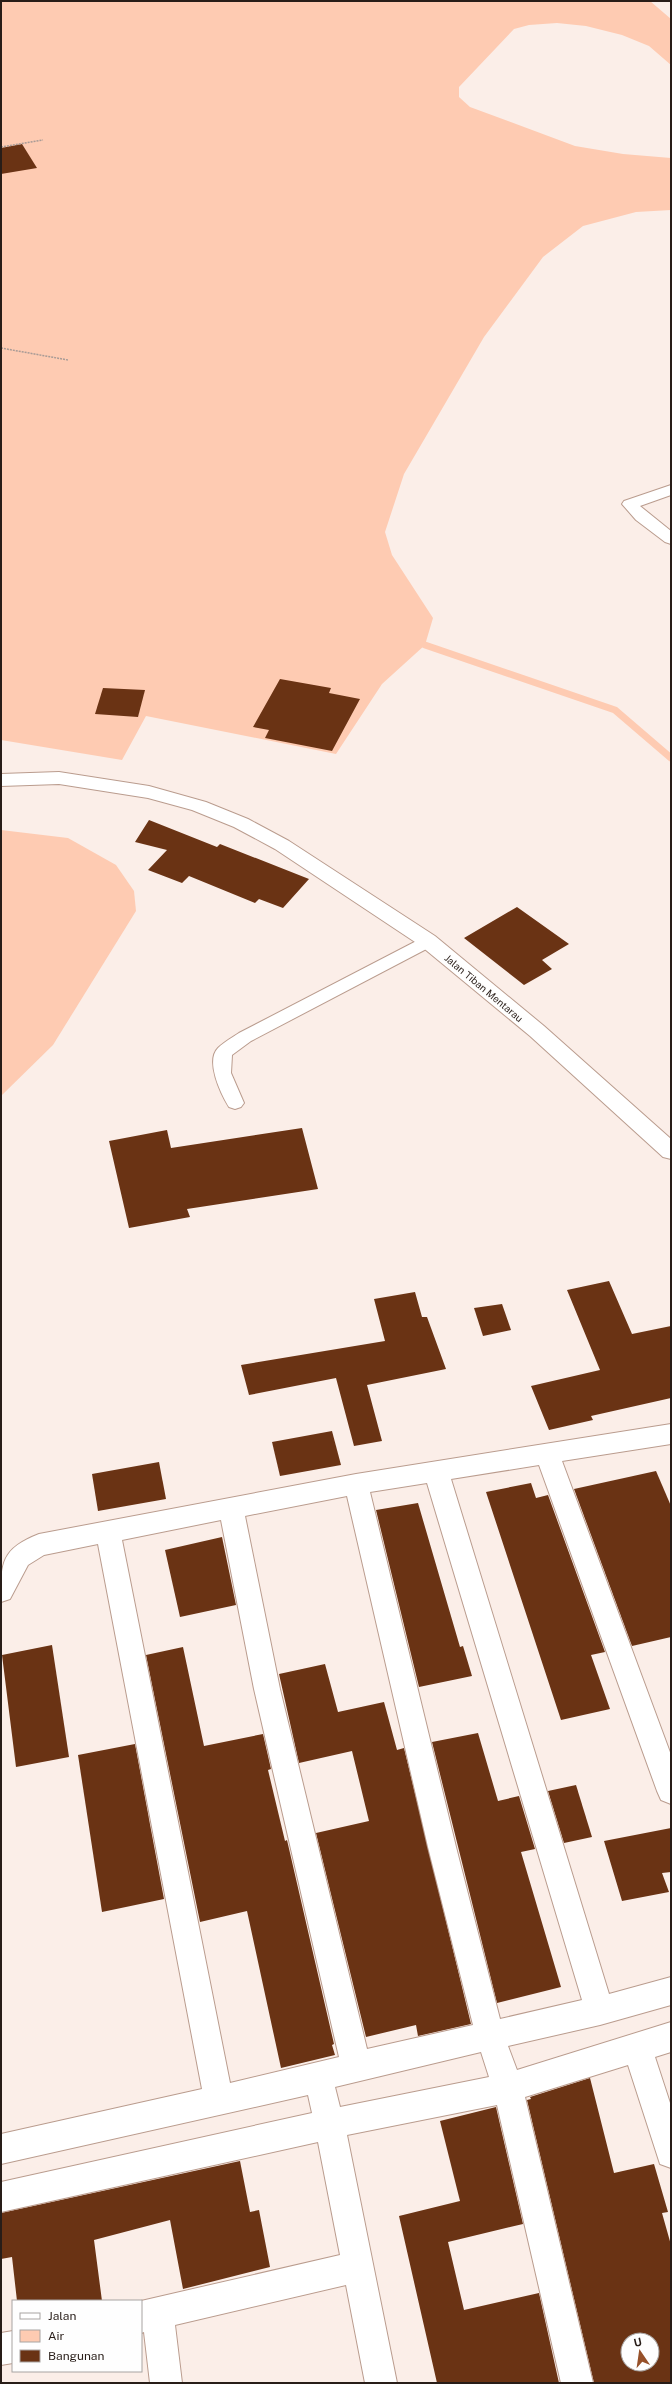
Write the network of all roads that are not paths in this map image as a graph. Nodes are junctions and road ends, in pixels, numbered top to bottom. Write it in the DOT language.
graph roads {
  1 [pos="671,490"];
  2 [pos="671,539"];
  3 [pos="1,780"];
  4 [pos="428,941"];
  5 [pos="235,1103"];
  6 [pos="671,1151"];
  7 [pos="670,1438"];
  8 [pos="547,1454"];
  9 [pos="436,1471"];
  10 [pos="356,1484"];
  11 [pos="231,1508"];
  12 [pos="108,1532"];
  13 [pos="1,1591"];
  14 [pos="671,1791"];
  15 [pos="671,1991"];
  16 [pos="600,2011"];
  17 [pos="490,2035"];
  18 [pos="671,2037"];
  19 [pos="638,2047"];
  20 [pos="356,2066"];
  21 [pos="318,2078"];
  22 [pos="508,2088"];
  23 [pos="219,2100"];
  24 [pos="330,2124"];
  25 [pos="1,2149"];
  26 [pos="671,2154"];
  27 [pos="1,2198"];
  28 [pos="356,2267"];
  29 [pos="150,2315"];
  30 [pos="12,2347"];
  31 [pos="1,2349"];
  32 [pos="166,2383"];
  33 [pos="381,2383"];
  34 [pos="577,2383"];
  1 -- 2 [label="street"];
  3 -- 4 [label="street, Jalan Tiban Mentarau"];
  4 -- 5 [label="lane"];
  4 -- 6 [label="street, Jalan Tiban Mentarau"];
  7 -- 8 [label="street"];
  8 -- 9 [label="street"];
  8 -- 14 [label="street"];
  9 -- 10 [label="street"];
  9 -- 16 [label="street"];
  10 -- 11 [label="street"];
  10 -- 17 [label="street"];
  11 -- 12 [label="street"];
  11 -- 20 [label="street"];
  12 -- 13 [label="street"];
  12 -- 23 [label="street"];
  15 -- 16 [label="street"];
  16 -- 17 [label="street"];
  17 -- 20 [label="street"];
  17 -- 22 [label="street"];
  18 -- 19 [label="street"];
  19 -- 22 [label="street"];
  19 -- 26 [label="street"];
  20 -- 21 [label="street"];
  21 -- 23 [label="street"];
  21 -- 24 [label="street"];
  22 -- 24 [label="street"];
  22 -- 34 [label="street"];
  23 -- 25 [label="street"];
  24 -- 27 [label="street"];
  24 -- 28 [label="street"];
  28 -- 29 [label="street"];
  28 -- 33 [label="street"];
  29 -- 32 [label="street"];
  30 -- 31 [label="street"];
}
